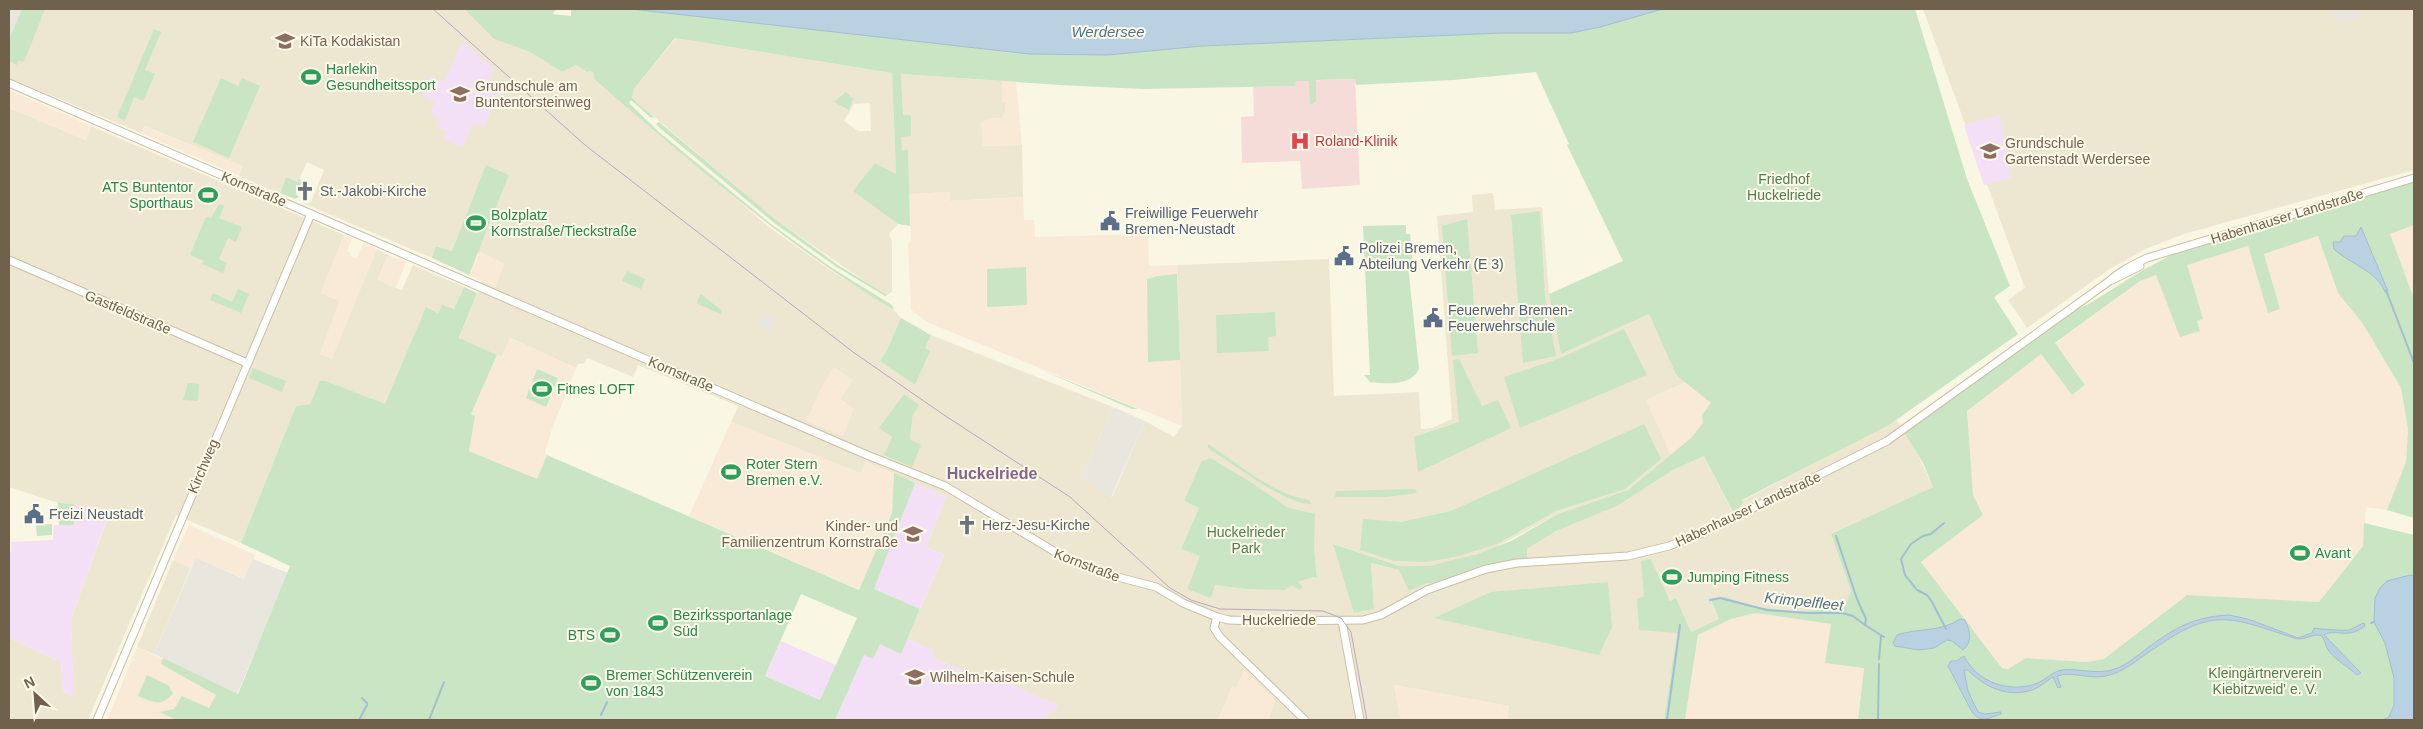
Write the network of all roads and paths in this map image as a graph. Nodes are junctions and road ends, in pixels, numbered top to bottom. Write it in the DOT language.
graph roads {
  1 [pos="9,83"];
  2 [pos="2414,178"];
  3 [pos="311,214"];
  4 [pos="9,260"];
  5 [pos="247,363"];
  6 [pos="1217,617"];
  7 [pos="1342,620"];
  8 [pos="97,720"];
  9 [pos="1305,720"];
  10 [pos="1360,720"];
  1 -- 3 [label="street, Kornstraße"];
  2 -- 7 [label="street, Habenhauser Landstraße"];
  3 -- 5 [label="street, Kirchweg"];
  3 -- 6 [label="street, Kornstraße"];
  4 -- 5 [label="street, Gastfeldstraße"];
  5 -- 8 [label="street, Kirchweg"];
  6 -- 7 [label="street, Huckelriede"];
  6 -- 9 [label="street"];
  7 -- 10 [label="street"];
}
